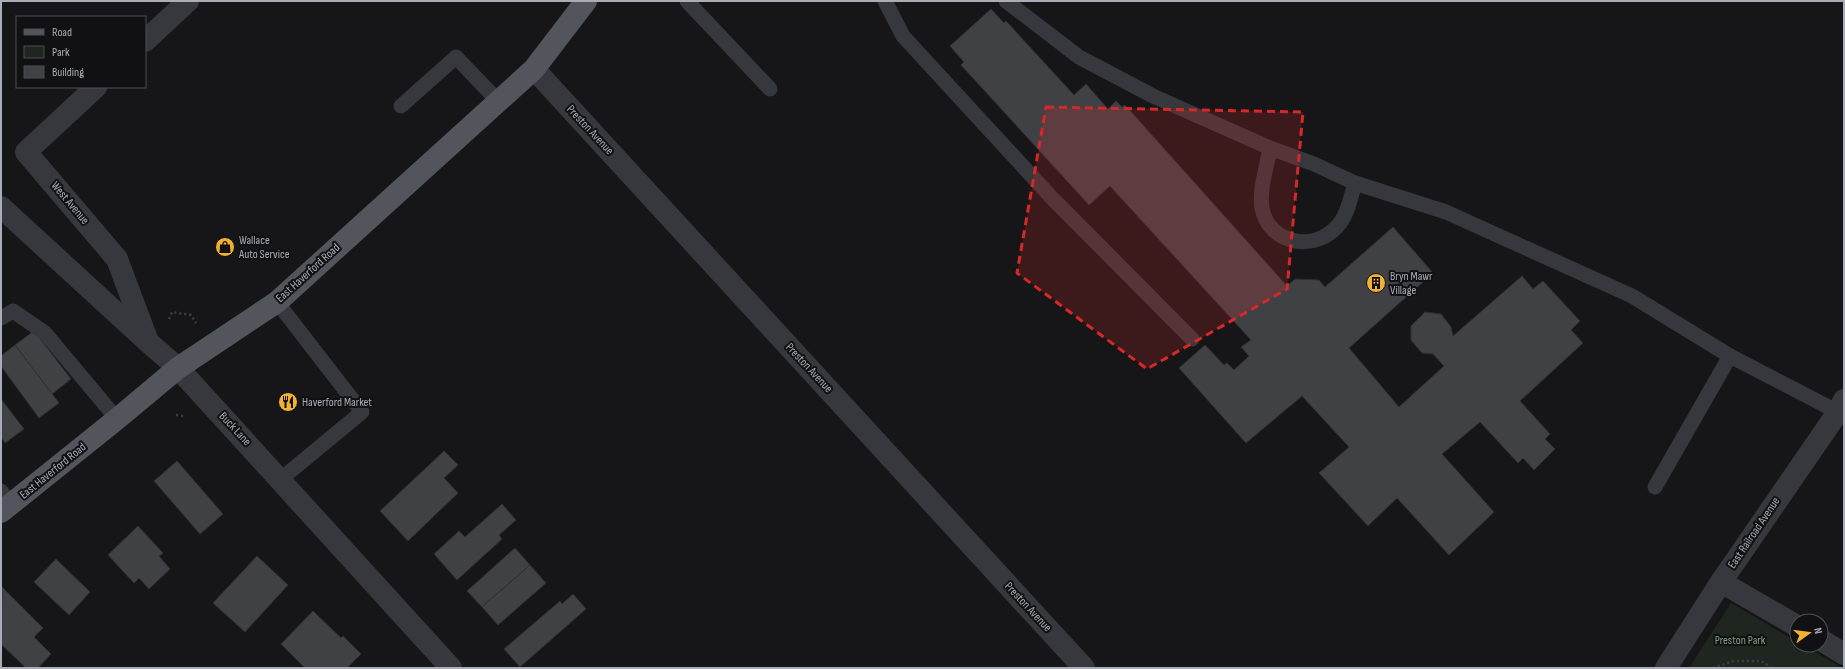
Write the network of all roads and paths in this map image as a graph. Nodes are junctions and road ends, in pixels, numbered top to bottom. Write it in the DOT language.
graph roads {
  1 [pos="188,1"];
  2 [pos="586,1"];
  3 [pos="687,1"];
  4 [pos="885,1"];
  5 [pos="1006,1"];
  6 [pos="146,40"];
  7 [pos="534,69"];
  8 [pos="95,88"];
  9 [pos="770,89"];
  10 [pos="498,101"];
  11 [pos="401,106"];
  12 [pos="1270,148"];
  13 [pos="1355,183"];
  14 [pos="1,208"];
  15 [pos="277,302"];
  16 [pos="1,318"];
  17 [pos="168,321"];
  18 [pos="196,323"];
  19 [pos="1192,339"];
  20 [pos="148,342"];
  21 [pos="1730,356"];
  22 [pos="178,368"];
  23 [pos="1841,406"];
  24 [pos="117,419"];
  25 [pos="280,479"];
  26 [pos="1655,487"];
  27 [pos="4,502"];
  28 [pos="1721,582"];
  29 [pos="1789,621"];
  30 [pos="1829,645"];
  31 [pos="1844,654"];
  32 [pos="451,668"];
  33 [pos="1084,668"];
  34 [pos="1666,668"];
  35 [pos="1713,668"];
  36 [pos="1772,668"];
  1 -- 6 [label="street"];
  2 -- 7 [label="main road, East Haverford Road"];
  3 -- 9 [label="lane"];
  4 -- 19 [label="lane"];
  5 -- 12 [label="lane"];
  7 -- 10 [label="main road, East Haverford Road"];
  7 -- 33 [label="street, Preston Avenue"];
  8 -- 20 [label="street, West Avenue"];
  10 -- 11 [label="lane"];
  10 -- 15 [label="main road, East Haverford Road"];
  12 -- 13 [label="lane"];
  12 -- 13 [label="lane"];
  13 -- 21 [label="lane"];
  14 -- 20 [label="street, Buck Lane"];
  15 -- 22 [label="main road, East Haverford Road"];
  15 -- 25 [label="lane"];
  16 -- 24 [label="lane"];
  17 -- 18 [label="path"];
  20 -- 22 [label="street, Buck Lane"];
  21 -- 23 [label="lane"];
  21 -- 26 [label="lane"];
  22 -- 24 [label="main road, East Haverford Road"];
  22 -- 25 [label="street, Buck Lane"];
  23 -- 28 [label="street, East Railroad Avenue"];
  24 -- 27 [label="main road, East Haverford Road"];
  25 -- 32 [label="street, Buck Lane"];
  28 -- 29 [label="street"];
  28 -- 34 [label="street, East Railroad Avenue"];
  30 -- 31 [label="street"];
  35 -- 36 [label="path"];
}
